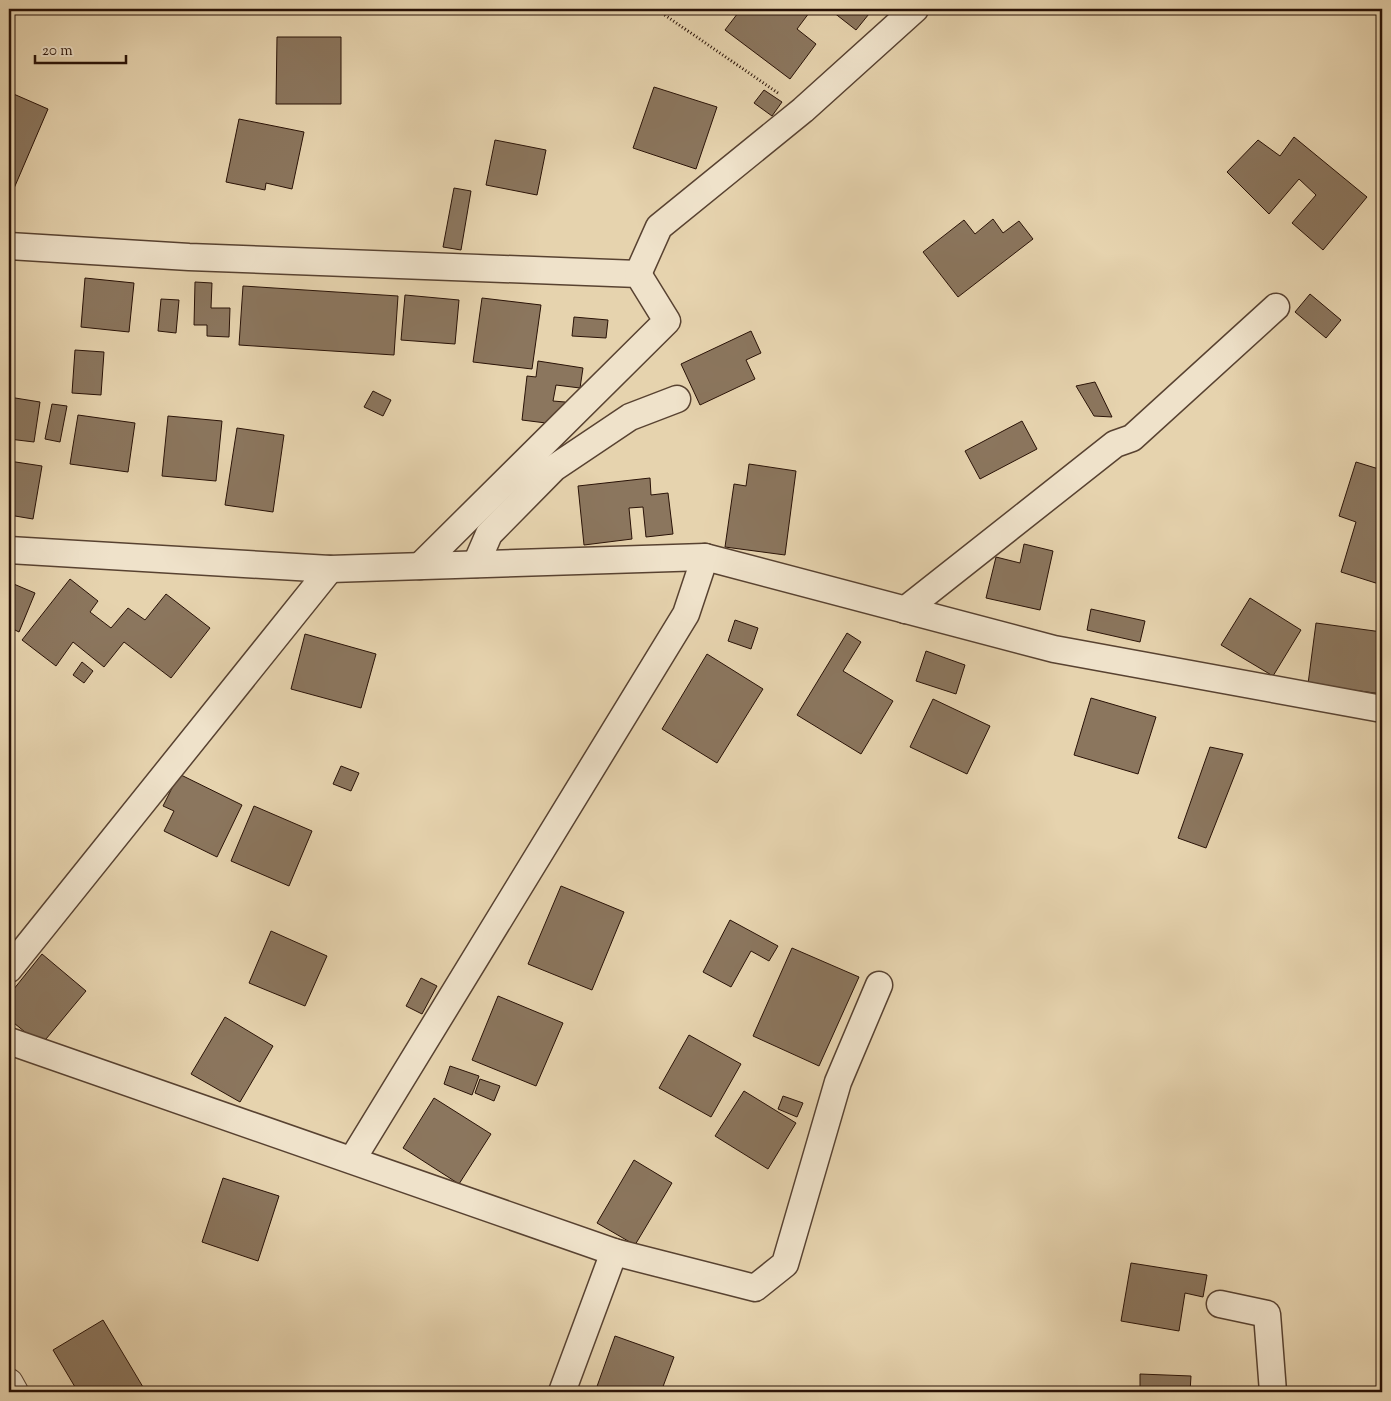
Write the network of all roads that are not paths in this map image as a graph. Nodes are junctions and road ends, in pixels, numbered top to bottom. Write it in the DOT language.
graph roads {
  1 [pos="916,9"];
  2 [pos="9,246"];
  3 [pos="638,274"];
  4 [pos="1276,307"];
  5 [pos="677,399"];
  6 [pos="9,550"];
  7 [pos="706,557"];
  8 [pos="476,564"];
  9 [pos="420,566"];
  10 [pos="330,569"];
  11 [pos="905,610"];
  12 [pos="1382,709"];
  13 [pos="9,969"];
  14 [pos="879,985"];
  15 [pos="9,1041"];
  16 [pos="352,1160"];
  17 [pos="614,1252"];
  18 [pos="1220,1304"];
  19 [pos="9,1382"];
  20 [pos="14,1392"];
  21 [pos="562,1392"];
  22 [pos="1273,1392"];
  1 -- 3 [label="street"];
  2 -- 3 [label="street"];
  3 -- 9 [label="street"];
  4 -- 11 [label="street"];
  5 -- 8 [label="street"];
  6 -- 10 [label="street"];
  7 -- 8 [label="street"];
  7 -- 11 [label="street"];
  7 -- 16 [label="street"];
  8 -- 9 [label="street"];
  9 -- 10 [label="street"];
  10 -- 13 [label="street"];
  11 -- 12 [label="street"];
  14 -- 17 [label="street"];
  15 -- 16 [label="street"];
  16 -- 17 [label="street"];
  17 -- 21 [label="street"];
  18 -- 22 [label="street"];
  19 -- 20 [label="street"];
}
